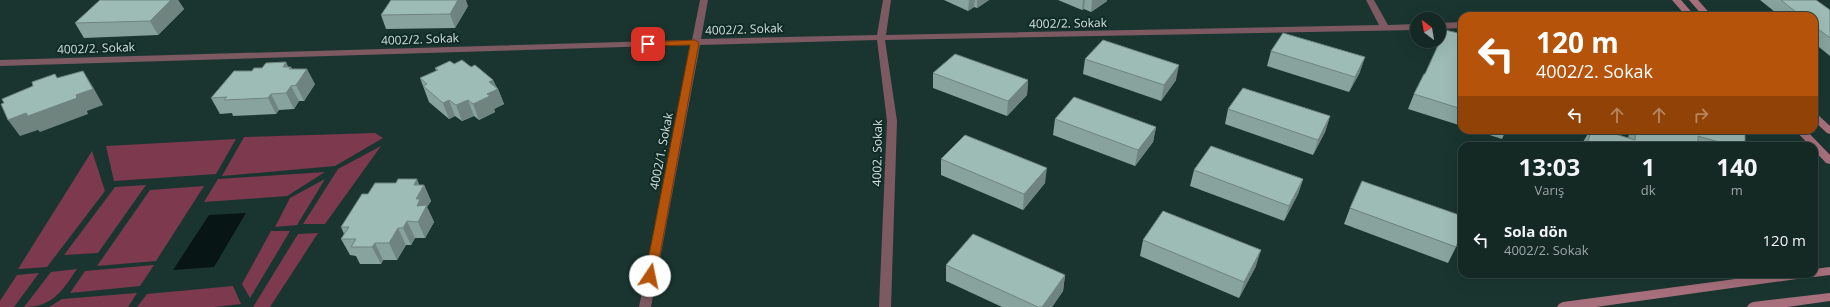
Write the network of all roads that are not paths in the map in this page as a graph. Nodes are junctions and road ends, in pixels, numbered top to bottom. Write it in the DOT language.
graph roads {
  1 [pos="704,0"];
  2 [pos="887,0"];
  3 [pos="1370,0"];
  4 [pos="1676,0"];
  5 [pos="1693,0"];
  6 [pos="1686,12"];
  7 [pos="1704,12"];
  8 [pos="1458,25"];
  9 [pos="1446,26"];
  10 [pos="1410,27"];
  11 [pos="1385,28"];
  12 [pos="882,39"];
  13 [pos="695,43"];
  14 [pos="0,63"];
  15 [pos="1818,120"];
  16 [pos="1830,131"];
  17 [pos="1804,134"];
  18 [pos="1812,142"];
  19 [pos="1818,149"];
  20 [pos="1830,161"];
  21 [pos="1830,270"];
  22 [pos="1818,272"];
  23 [pos="1775,278"];
  24 [pos="1830,297"];
  25 [pos="645,307"];
  26 [pos="885,307"];
  27 [pos="1563,307"];
  28 [pos="1753,307"];
  1 -- 13 [label="street, 4002/1. Sokak"];
  2 -- 12 [label="street, 4002. Sokak"];
  3 -- 11 [label="street"];
  4 -- 6 [label="main road"];
  5 -- 7 [label="main road"];
  8 -- 9 [label="street"];
  10 -- 11 [label="street, 4002/2. Sokak"];
  11 -- 12 [label="street, 4002/2. Sokak"];
  12 -- 13 [label="street, 4002/2. Sokak"];
  12 -- 26 [label="street, 4002. Sokak"];
  13 -- 14 [label="street, 4002/2. Sokak"];
  13 -- 25 [label="street, 4002/1. Sokak"];
  15 -- 16 [label="main road"];
  17 -- 18 [label="main road"];
  19 -- 20 [label="main road"];
  21 -- 22 [label="main road"];
  23 -- 27 [label="main road"];
  24 -- 28 [label="main road"];
}
